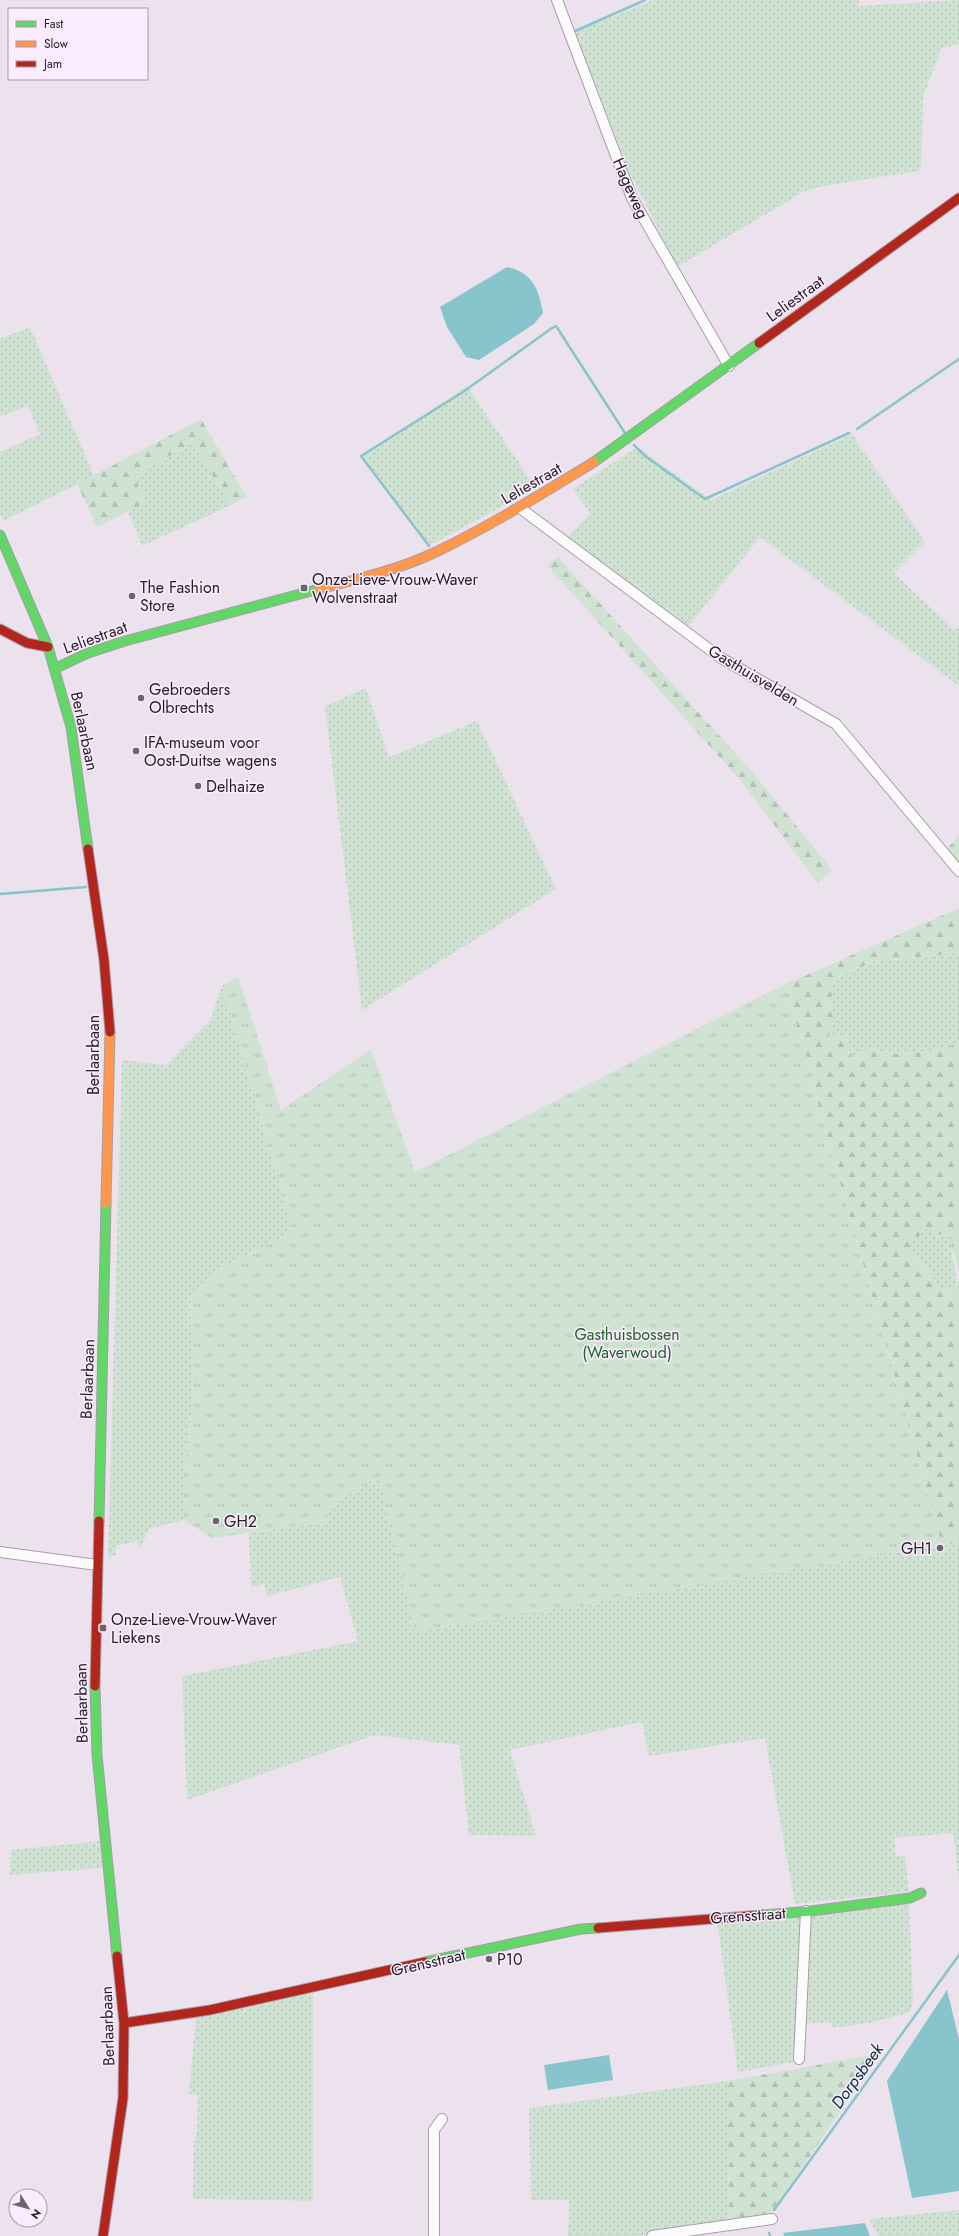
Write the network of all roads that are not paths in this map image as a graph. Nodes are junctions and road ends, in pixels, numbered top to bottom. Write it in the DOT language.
graph roads {
  1 [pos="557,0"];
  2 [pos="959,198"];
  3 [pos="728,366"];
  4 [pos="520,508"];
  5 [pos="0,535"];
  6 [pos="0,629"];
  7 [pos="48,647"];
  8 [pos="56,668"];
  9 [pos="959,871"];
  10 [pos="0,1552"];
  11 [pos="97,1565"];
  12 [pos="922,1893"];
  13 [pos="806,1911"];
  14 [pos="124,2023"];
  15 [pos="799,2059"];
  16 [pos="442,2119"];
  17 [pos="772,2219"];
  18 [pos="102,2236"];
  19 [pos="434,2236"];
  20 [pos="652,2236"];
  1 -- 3 [label="street, Hageweg"];
  2 -- 3 [label="street, Leliestraat"];
  3 -- 4 [label="street, Leliestraat"];
  4 -- 8 [label="street, Leliestraat"];
  4 -- 9 [label="street, Gasthuisvelden"];
  5 -- 7 [label="street, Berlaarbaan"];
  6 -- 7 [label="street"];
  7 -- 8 [label="street, Berlaarbaan"];
  8 -- 11 [label="street, Berlaarbaan"];
  10 -- 11 [label="street"];
  11 -- 14 [label="street, Berlaarbaan"];
  12 -- 13 [label="street, Grensstraat"];
  13 -- 14 [label="street, Grensstraat"];
  13 -- 15 [label="street, Grensstraat"];
  14 -- 18 [label="street, Berlaarbaan"];
  16 -- 19 [label="street"];
  17 -- 20 [label="street"];
}
